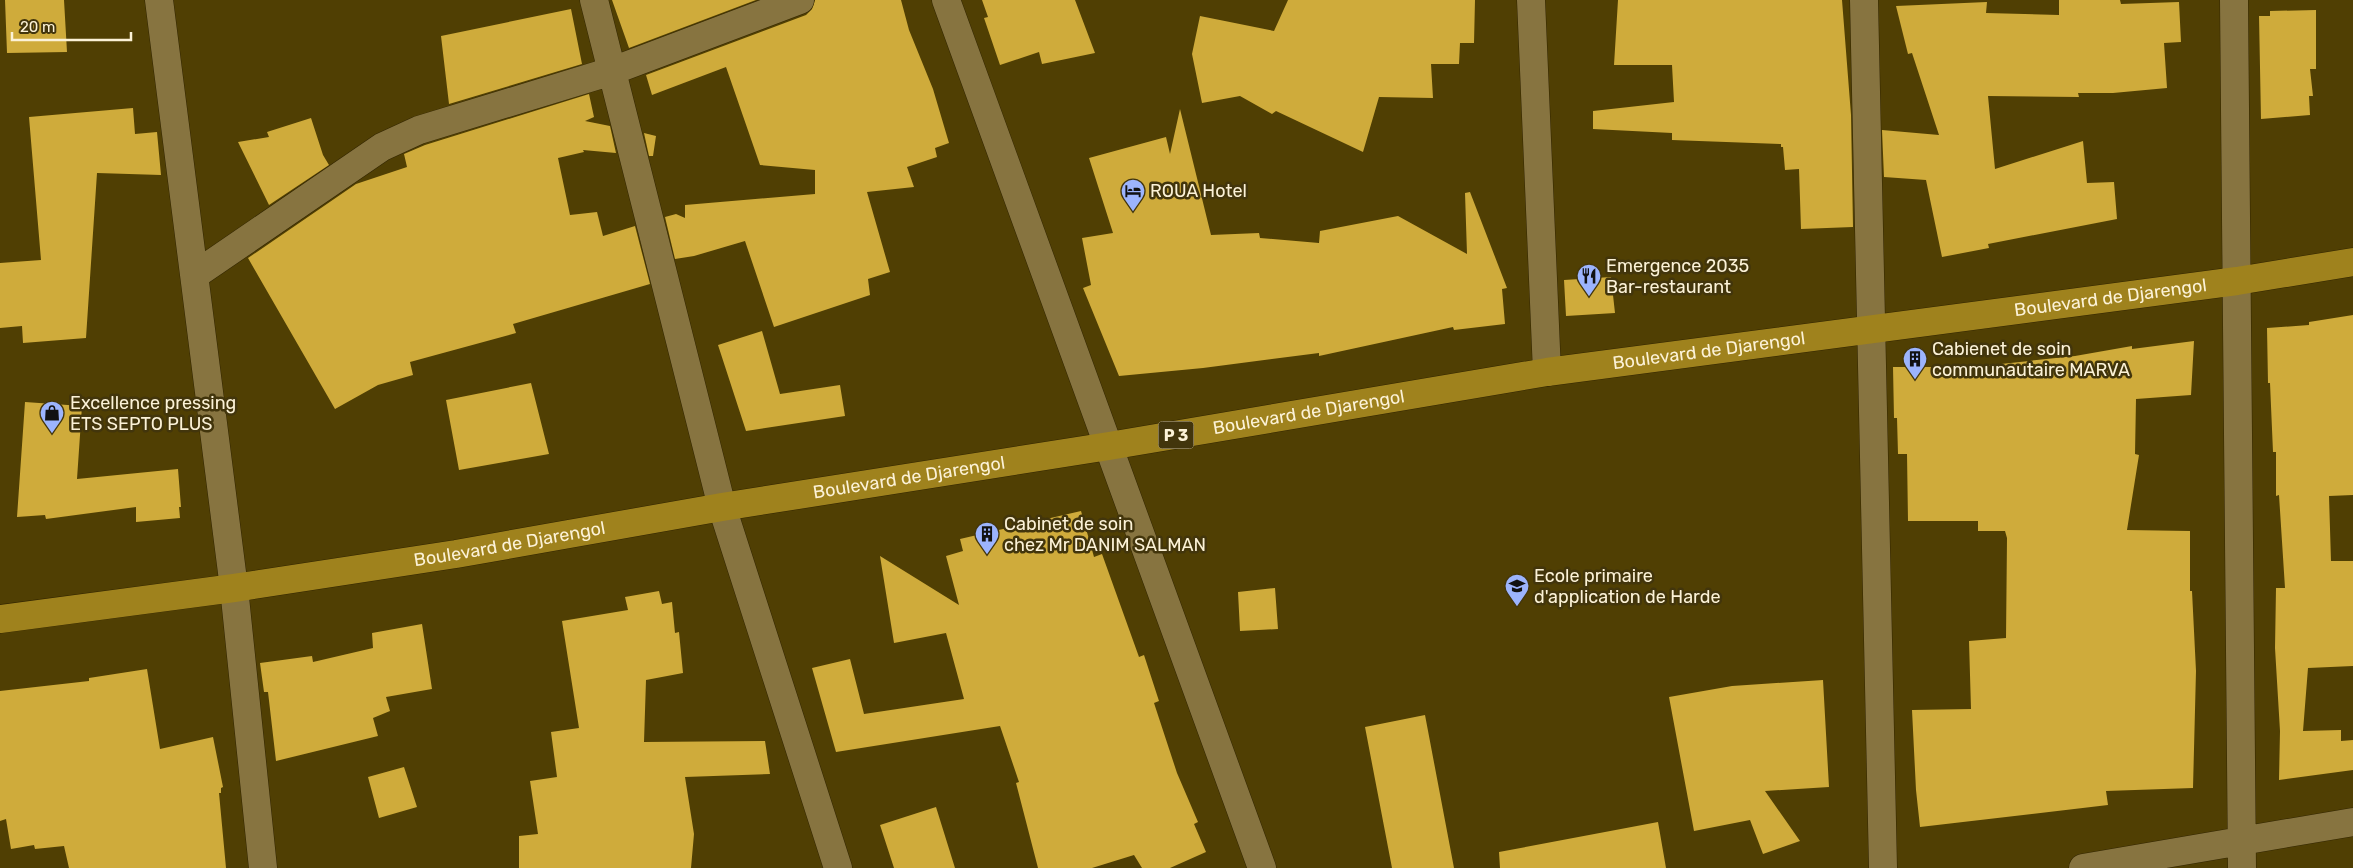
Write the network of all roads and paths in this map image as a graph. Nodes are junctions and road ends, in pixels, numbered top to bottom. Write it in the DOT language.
graph roads {
  1 [pos="159,0"];
  2 [pos="594,0"];
  3 [pos="800,0"];
  4 [pos="946,0"];
  5 [pos="1530,0"];
  6 [pos="1864,0"];
  7 [pos="2234,0"];
  8 [pos="612,71"];
  9 [pos="2353,262"];
  10 [pos="195,275"];
  11 [pos="2237,281"];
  12 [pos="1870,330"];
  13 [pos="1547,372"];
  14 [pos="1108,446"];
  15 [pos="722,507"];
  16 [pos="234,588"];
  17 [pos="0,619"];
  18 [pos="2353,822"];
  19 [pos="2241,841"];
  20 [pos="263,868"];
  21 [pos="838,868"];
  22 [pos="1262,868"];
  23 [pos="1883,868"];
  24 [pos="2084,868"];
  25 [pos="2242,868"];
  1 -- 10 [label="street"];
  2 -- 8 [label="street"];
  3 -- 8 [label="street"];
  4 -- 14 [label="street"];
  5 -- 13 [label="street"];
  6 -- 12 [label="street"];
  7 -- 11 [label="street"];
  8 -- 10 [label="street"];
  8 -- 15 [label="street"];
  9 -- 11 [label="main road, Boulevard de Djarengol / P 3"];
  10 -- 16 [label="street"];
  11 -- 12 [label="main road, Boulevard de Djarengol / P 3"];
  11 -- 19 [label="street"];
  12 -- 13 [label="main road, Boulevard de Djarengol / P 3"];
  12 -- 23 [label="street"];
  13 -- 14 [label="main road, Boulevard de Djarengol / P 3"];
  14 -- 15 [label="main road, Boulevard de Djarengol / P 3"];
  14 -- 22 [label="street"];
  15 -- 16 [label="main road, Boulevard de Djarengol / P 3"];
  15 -- 21 [label="street"];
  16 -- 17 [label="main road, Boulevard de Djarengol / P 3"];
  16 -- 20 [label="street"];
  18 -- 19 [label="street"];
  19 -- 24 [label="street"];
  19 -- 25 [label="street"];
}
